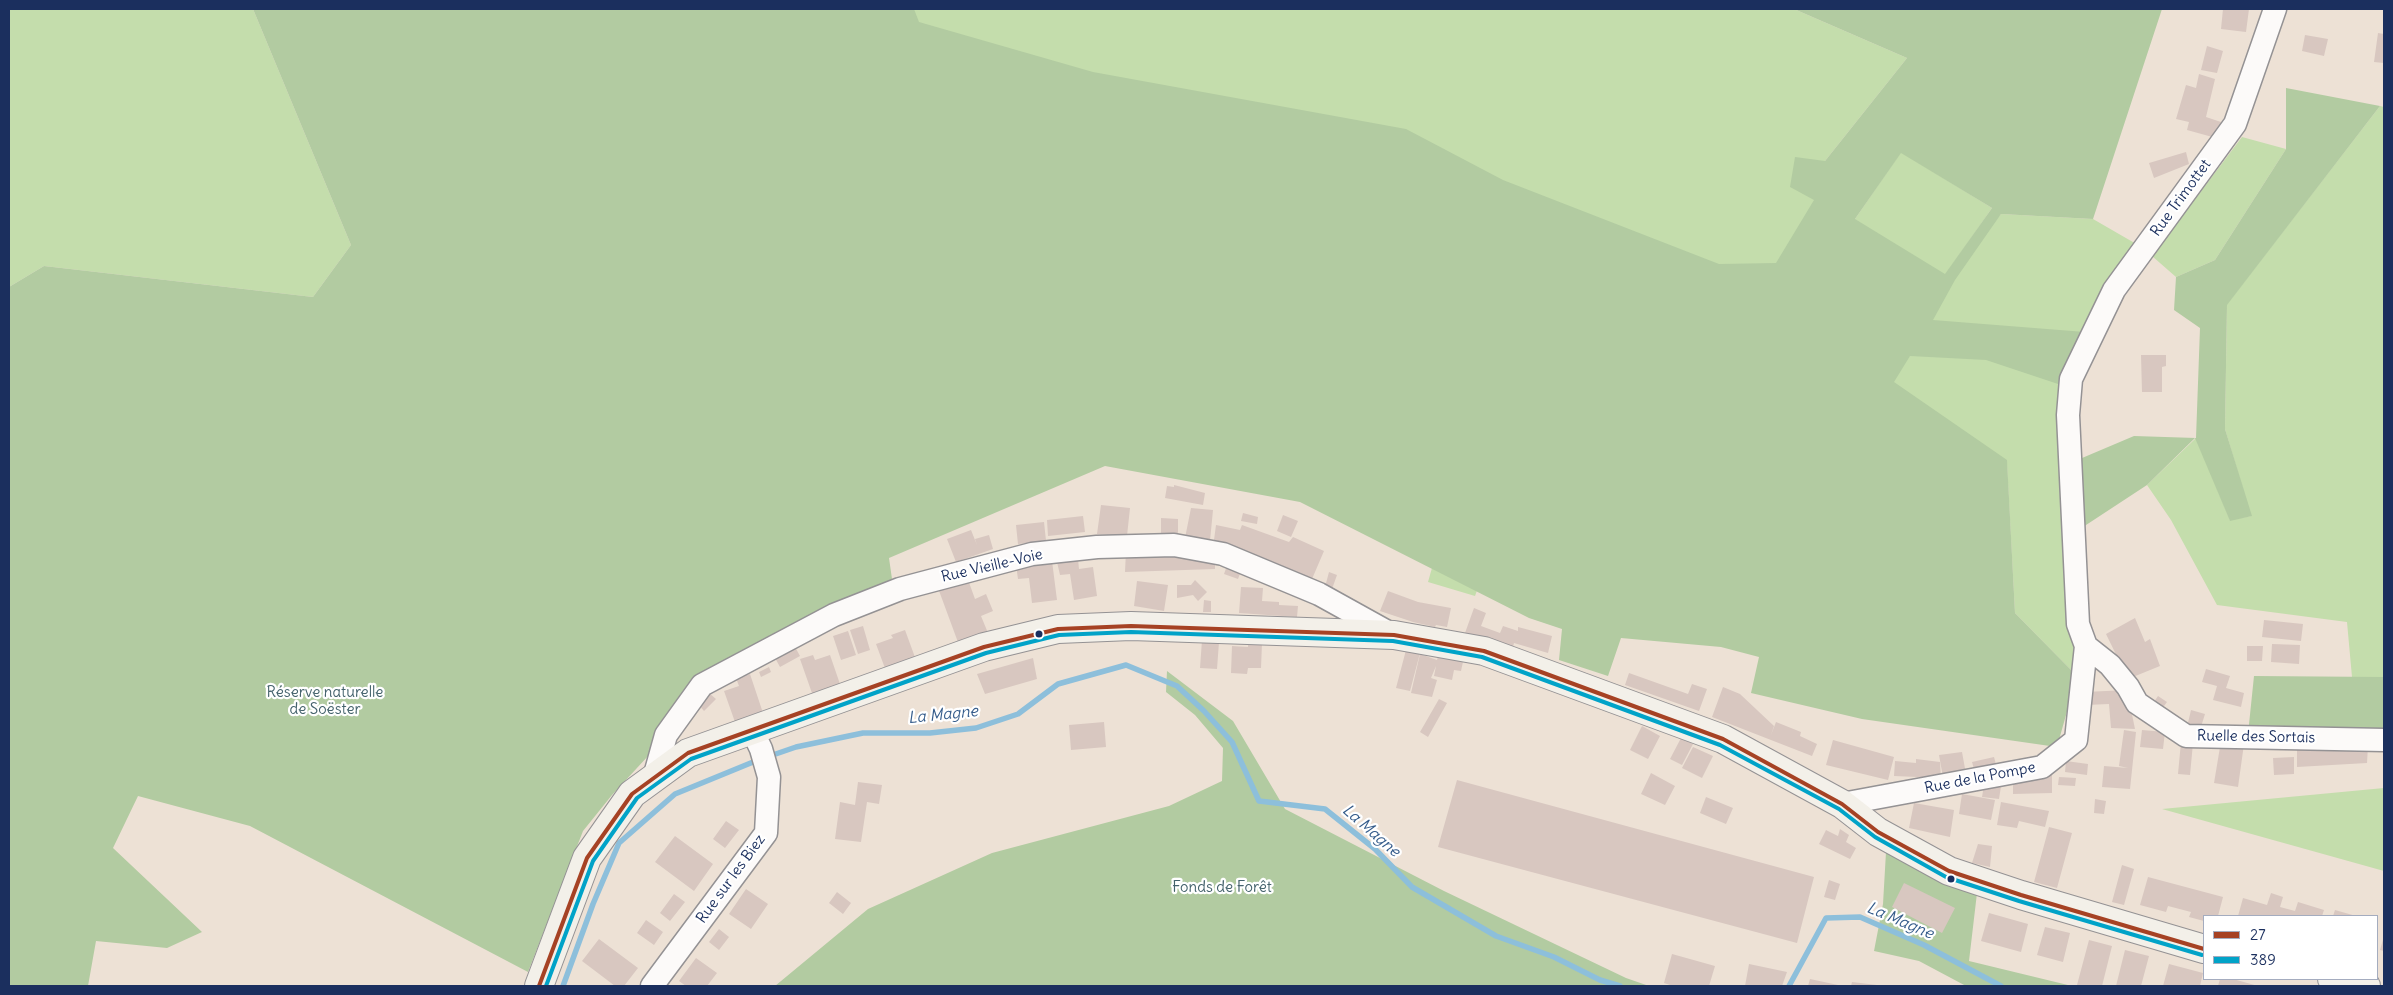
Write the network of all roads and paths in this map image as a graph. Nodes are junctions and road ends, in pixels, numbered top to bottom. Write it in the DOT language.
graph roads {
  1 [pos="2275,9"];
  2 [pos="2071,379"];
  3 [pos="1394,635"];
  4 [pos="2086,646"];
  5 [pos="756,739"];
  6 [pos="2384,740"];
  7 [pos="654,778"];
  8 [pos="1842,804"];
  9 [pos="2203,949"];
  10 [pos="2337,980"];
  11 [pos="539,986"];
  12 [pos="652,986"];
  13 [pos="2366,986"];
  1 -- 2 [label="street, Rue Trimottet"];
  2 -- 4 [label="street, Rue de la Pompe"];
  3 -- 5 [label="main road"];
  3 -- 7 [label="street, Rue Vieille-Voie"];
  3 -- 8 [label="main road"];
  4 -- 6 [label="street, Ruelle des Sortais"];
  4 -- 8 [label="street, Rue de la Pompe"];
  5 -- 7 [label="main road"];
  5 -- 12 [label="street, Rue sur les Biez"];
  7 -- 11 [label="main road"];
  8 -- 9 [label="main road"];
  10 -- 13 [label="main road"];
}
